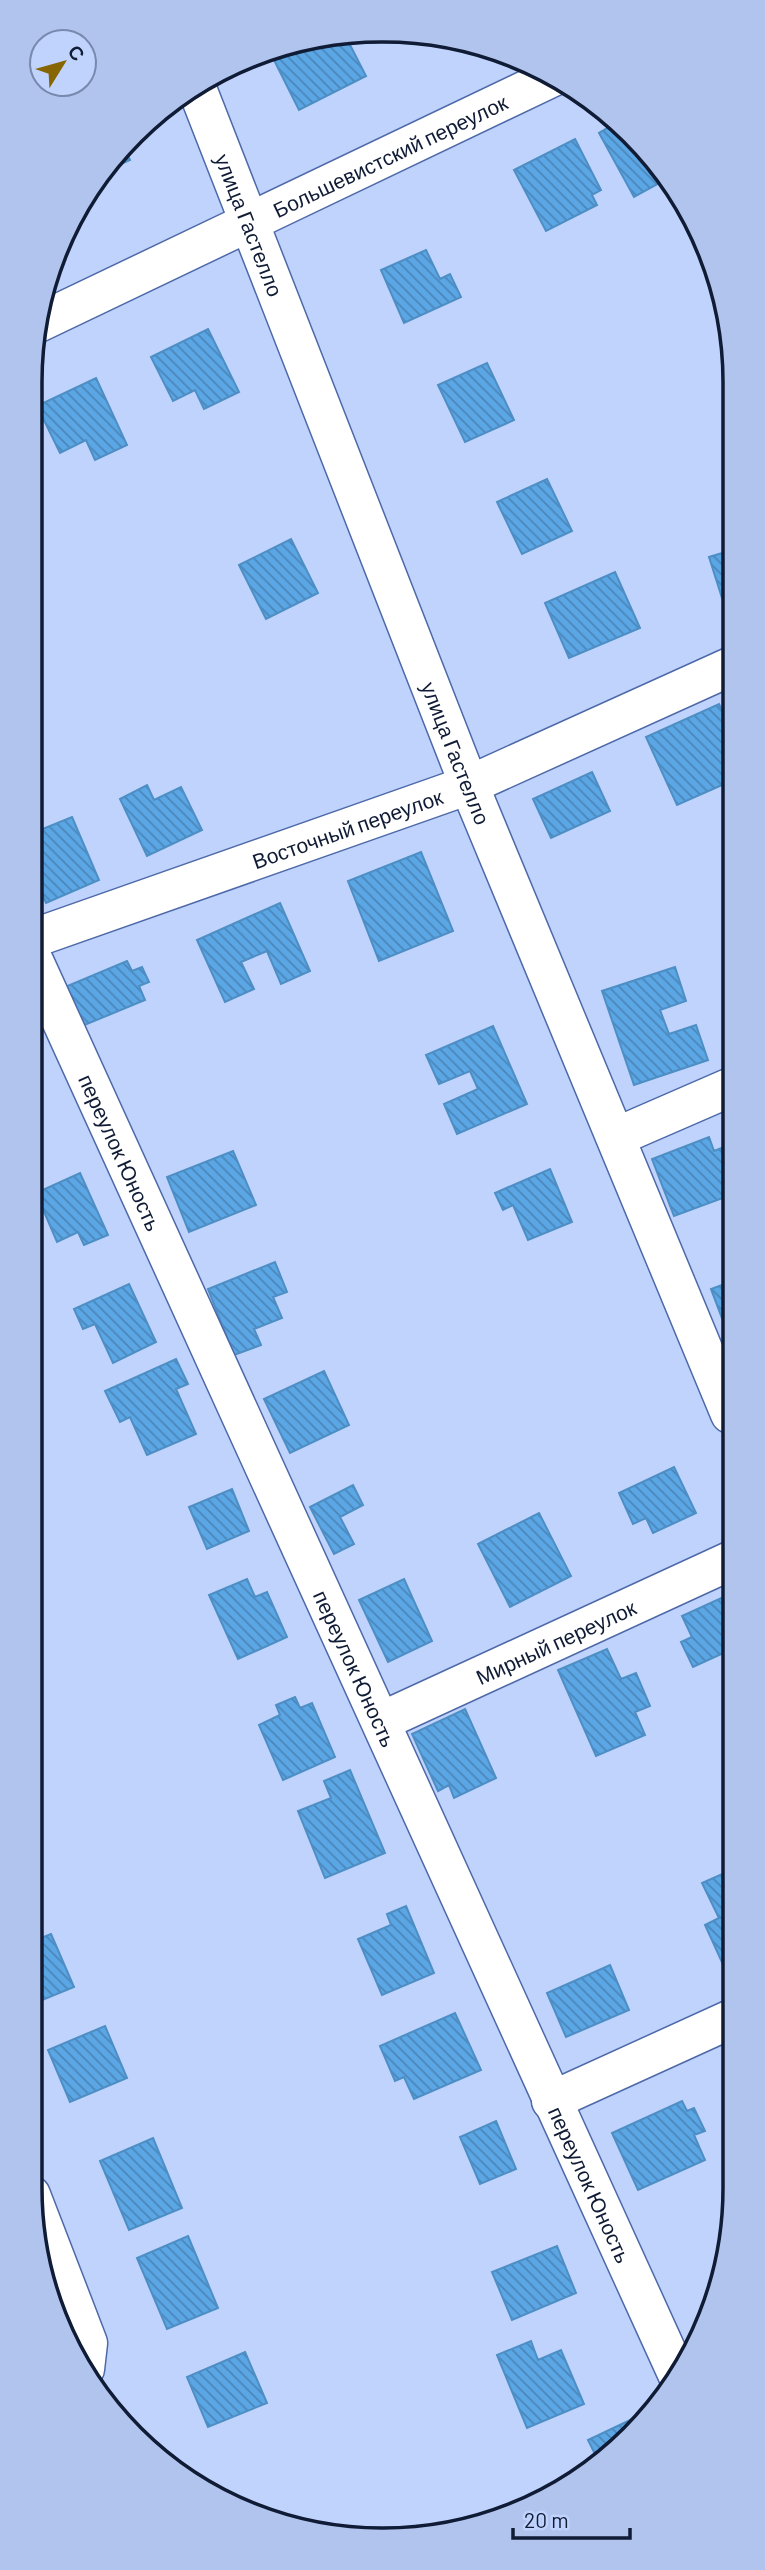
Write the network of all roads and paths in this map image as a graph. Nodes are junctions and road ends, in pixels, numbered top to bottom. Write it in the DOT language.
graph roads {
  1 [pos="542,82"];
  2 [pos="200,95"];
  3 [pos="250,224"];
  4 [pos="49,318"];
  5 [pos="723,670"];
  6 [pos="469,785"];
  7 [pos="42,935"];
  8 [pos="42,978"];
  9 [pos="723,1090"];
  10 [pos="616,1137"];
  11 [pos="723,1397"];
  12 [pos="723,1564"];
  13 [pos="382,1721"];
  14 [pos="723,2023"];
  15 [pos="551,2101"];
  16 [pos="45,2231"];
  17 [pos="87,2355"];
  18 [pos="673,2365"];
  1 -- 3 [label="street, Большевистский переулок"];
  2 -- 3 [label="street, улица Гастелло"];
  3 -- 4 [label="street, Большевистский переулок"];
  3 -- 6 [label="street, улица Гастелло"];
  5 -- 6 [label="street, Восточный переулок"];
  6 -- 7 [label="street, Восточный переулок"];
  6 -- 10 [label="street, улица Гастелло"];
  8 -- 13 [label="street, переулок Юность"];
  9 -- 10 [label="street"];
  10 -- 11 [label="street, улица Гастелло"];
  12 -- 13 [label="street, Мирный переулок"];
  13 -- 15 [label="street, переулок Юность"];
  14 -- 15 [label="street"];
  15 -- 18 [label="street, переулок Юность"];
  16 -- 17 [label="street"];
}
